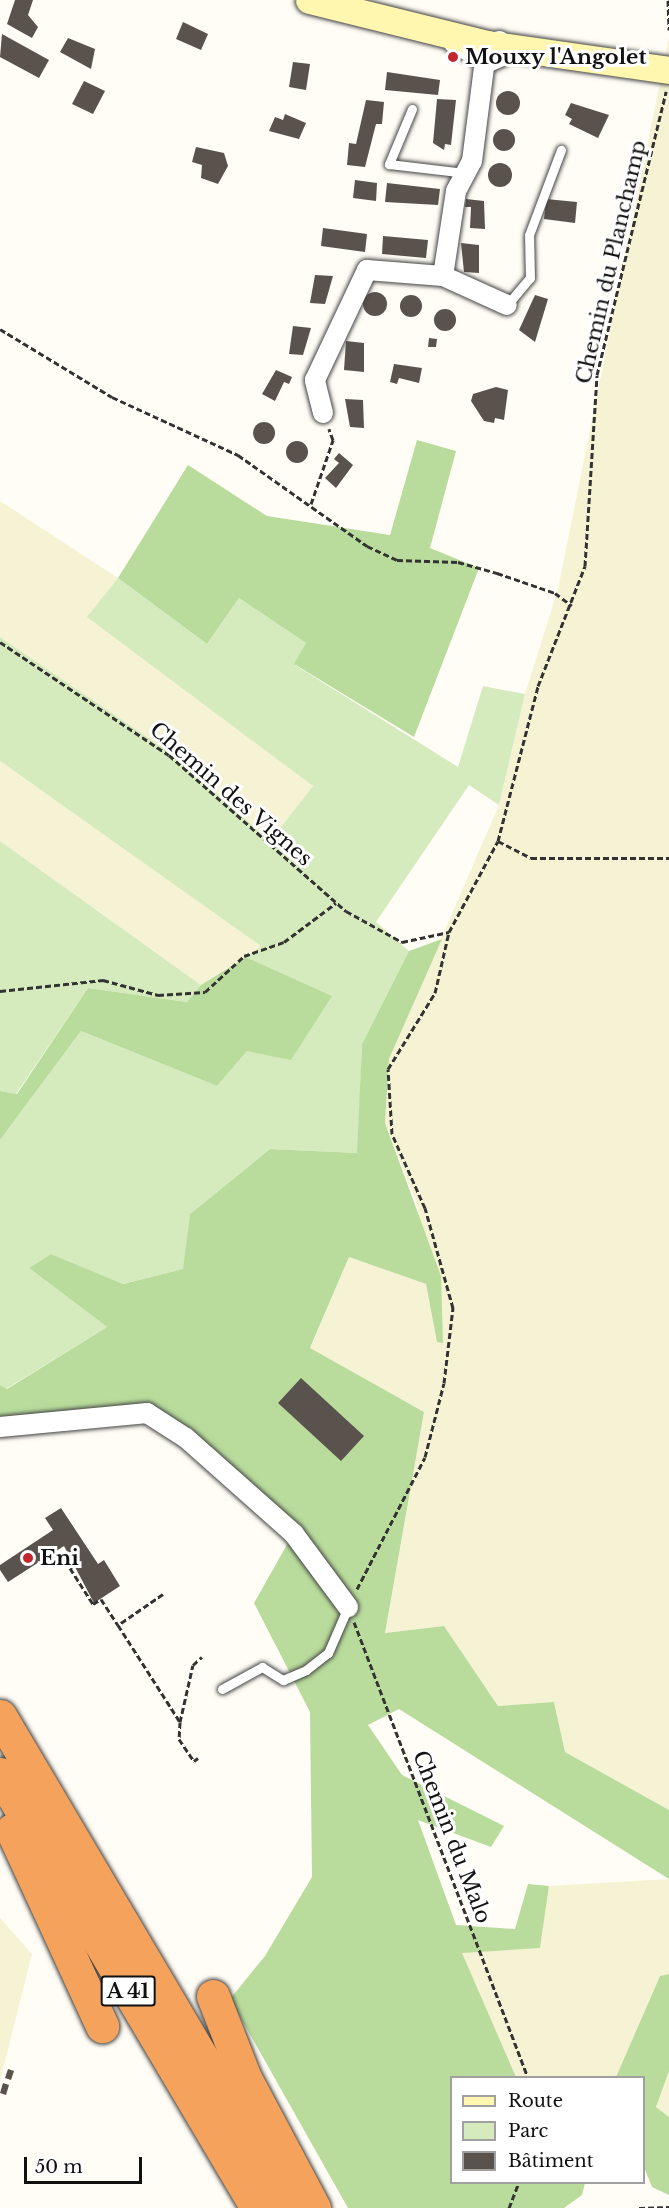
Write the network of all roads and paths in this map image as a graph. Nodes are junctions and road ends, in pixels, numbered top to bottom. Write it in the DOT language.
graph roads {
  1 [pos="309,0"];
  2 [pos="335,0"];
  3 [pos="668,0"];
  4 [pos="376,15"];
  5 [pos="669,30"];
  6 [pos="527,43"];
  7 [pos="490,61"];
  8 [pos="662,71"];
  9 [pos="412,109"];
  10 [pos="561,150"];
  11 [pos="466,173"];
  12 [pos="443,276"];
  13 [pos="507,305"];
  14 [pos="0,328"];
  15 [pos="323,413"];
  16 [pos="311,504"];
  17 [pos="572,606"];
  18 [pos="0,642"];
  19 [pos="498,841"];
  20 [pos="669,858"];
  21 [pos="336,903"];
  22 [pos="449,932"];
  23 [pos="0,991"];
  24 [pos="0,1426"];
  25 [pos="75,1564"];
  26 [pos="163,1594"];
  27 [pos="348,1607"];
  28 [pos="118,1625"];
  29 [pos="202,1657"];
  30 [pos="222,1689"];
  31 [pos="0,1716"];
  32 [pos="180,1722"];
  33 [pos="198,1758"];
  34 [pos="0,1774"];
  35 [pos="0,1803"];
  36 [pos="213,1996"];
  37 [pos="102,2026"];
  38 [pos="527,2076"];
  39 [pos="518,2184"];
  40 [pos="669,2207"];
  41 [pos="257,2208"];
  42 [pos="291,2208"];
  43 [pos="314,2208"];
  44 [pos="509,2208"];
  45 [pos="639,2208"];
  1 -- 4 [label="main road"];
  2 -- 4 [label="main road"];
  3 -- 5 [label="path"];
  4 -- 6 [label="main road"];
  4 -- 7 [label="main road"];
  6 -- 7 [label="main road"];
  6 -- 8 [label="main road"];
  6 -- 8 [label="main road"];
  7 -- 11 [label="street"];
  8 -- 17 [label="path, Chemin du Planchamp"];
  9 -- 11 [label="lane"];
  10 -- 13 [label="lane"];
  11 -- 12 [label="street"];
  12 -- 13 [label="street"];
  12 -- 15 [label="street"];
  14 -- 16 [label="path"];
  15 -- 16 [label="path"];
  16 -- 17 [label="path"];
  17 -- 19 [label="path, Chemin du Planchamp"];
  18 -- 21 [label="path, Chemin des Vignes"];
  19 -- 20 [label="path"];
  19 -- 22 [label="path, Chemin du Planchamp"];
  21 -- 22 [label="path, Chemin des Vignes"];
  21 -- 23 [label="path"];
  22 -- 27 [label="path, Chemin du Planchamp"];
  24 -- 27 [label="street"];
  25 -- 28 [label="path"];
  26 -- 28 [label="path"];
  27 -- 30 [label="lane"];
  27 -- 38 [label="path, Chemin du Malo"];
  28 -- 32 [label="path"];
  29 -- 32 [label="path"];
  31 -- 42 [label="highway, A 41"];
  32 -- 33 [label="path"];
  34 -- 41 [label="highway, A 41"];
  35 -- 37 [label="highway"];
  36 -- 43 [label="highway"];
  39 -- 44 [label="path"];
  40 -- 45 [label="path"];
}
